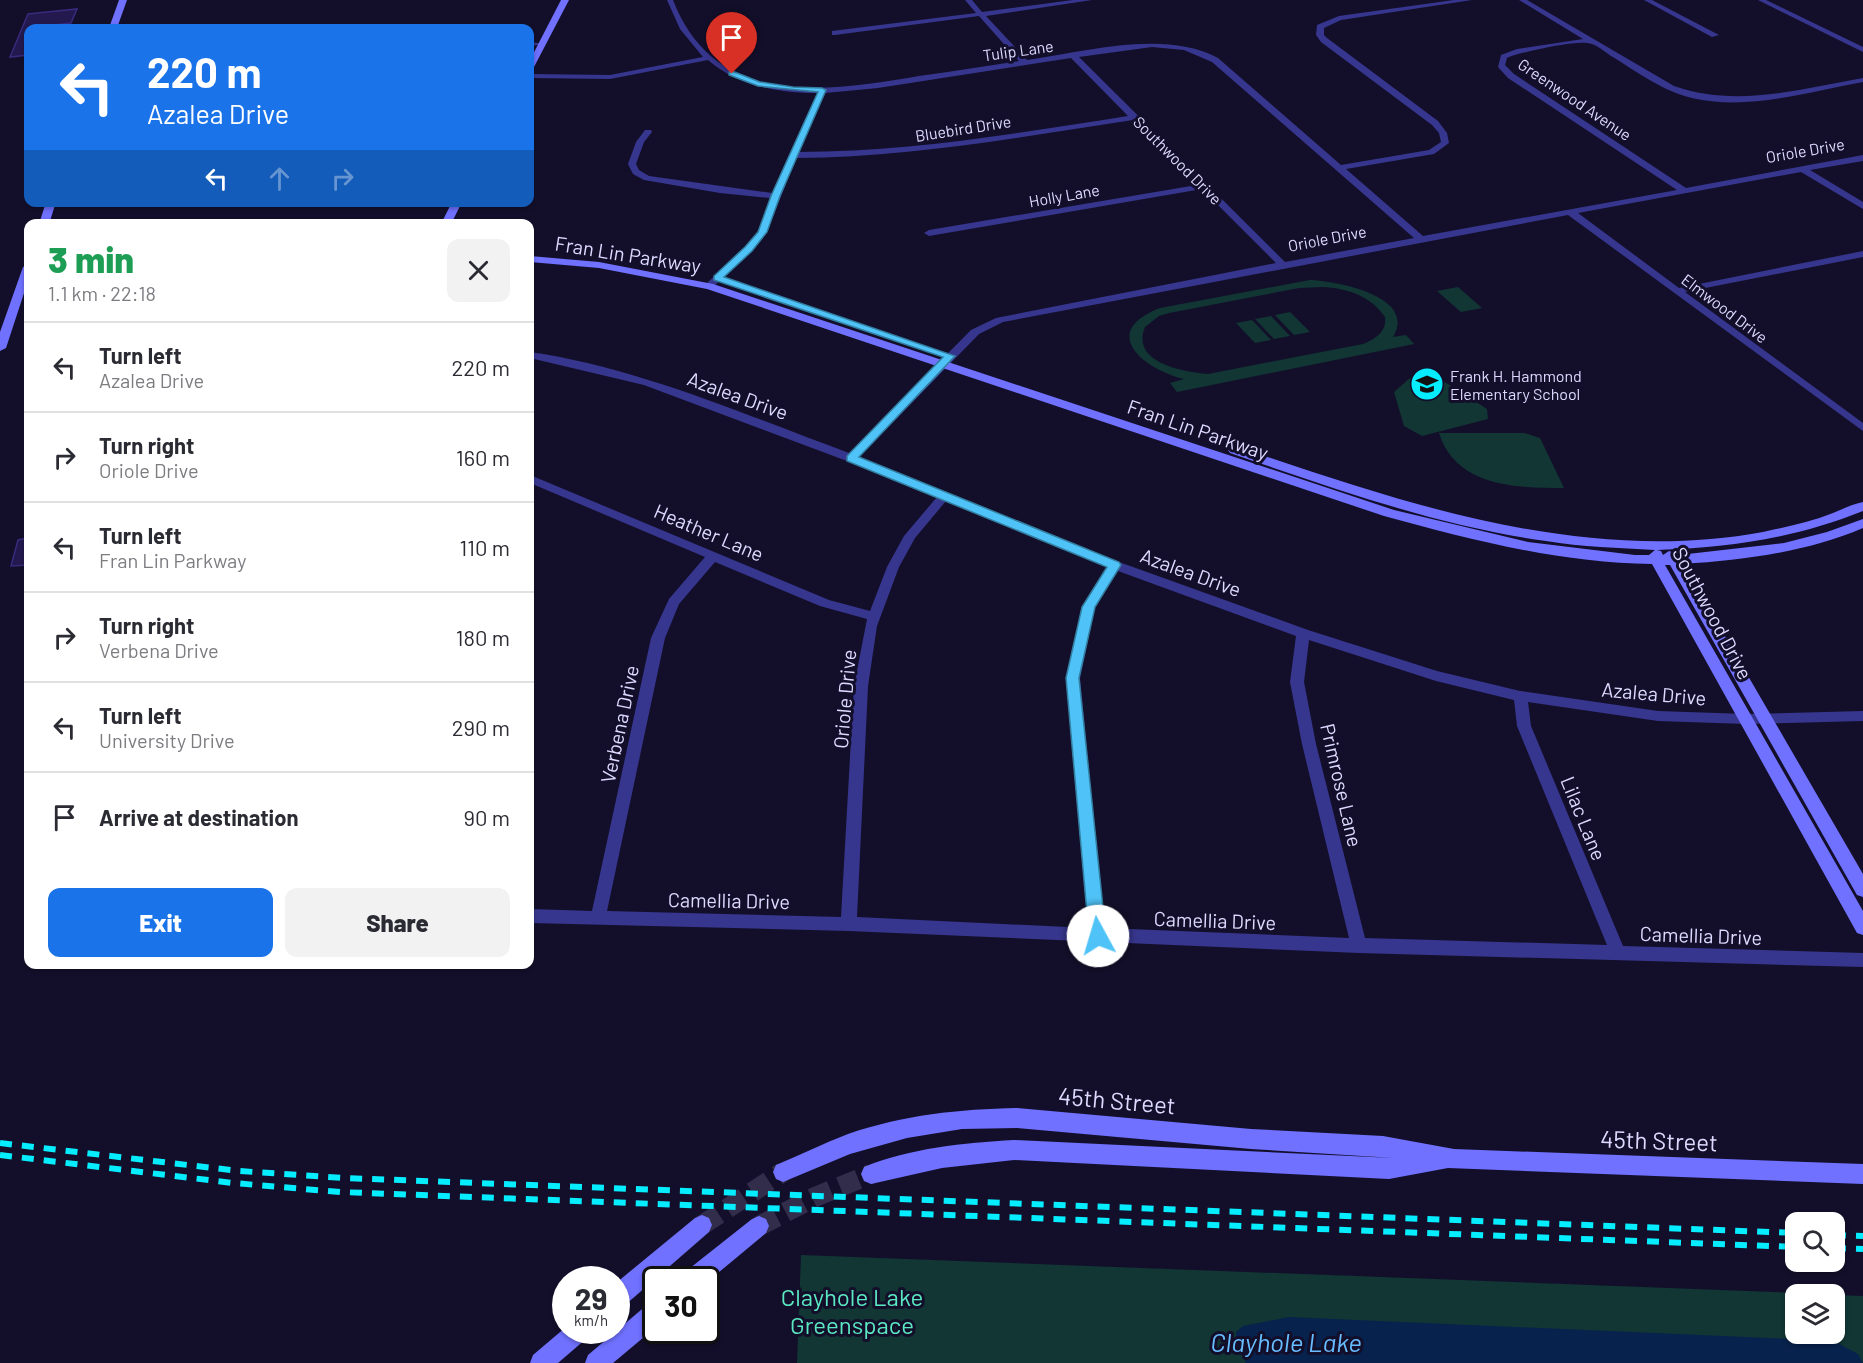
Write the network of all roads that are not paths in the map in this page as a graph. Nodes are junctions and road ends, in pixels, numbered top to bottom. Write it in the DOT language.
graph roads {
  1 [pos="123,0"];
  2 [pos="564,0"];
  3 [pos="670,0"];
  4 [pos="968,0"];
  5 [pos="1089,0"];
  6 [pos="1419,0"];
  7 [pos="1469,0"];
  8 [pos="1522,0"];
  9 [pos="1647,0"];
  10 [pos="1761,0"];
  11 [pos="1428,6"];
  12 [pos="980,14"];
  13 [pos="114,24"];
  14 [pos="835,33"];
  15 [pos="1715,35"];
  16 [pos="1590,40"];
  17 [pos="534,44"];
  18 [pos="541,44"];
  19 [pos="1863,50"];
  20 [pos="1072,56"];
  21 [pos="709,58"];
  22 [pos="534,59"];
  23 [pos="1025,63"];
  24 [pos="534,76"];
  25 [pos="1863,80"];
  26 [pos="822,90"];
  27 [pos="1135,117"];
  28 [pos="648,132"];
  29 [pos="794,155"];
  30 [pos="1863,158"];
  31 [pos="1338,168"];
  32 [pos="1802,169"];
  33 [pos="1204,186"];
  34 [pos="1685,191"];
  35 [pos="775,196"];
  36 [pos="1863,206"];
  37 [pos="1570,212"];
  38 [pos="929,233"];
  39 [pos="1421,239"];
  40 [pos="534,253"];
  41 [pos="1863,254"];
  42 [pos="534,259"];
  43 [pos="1283,265"];
  44 [pos="714,282"];
  45 [pos="1677,291"];
  46 [pos="21,296"];
  47 [pos="0,348"];
  48 [pos="534,356"];
  49 [pos="946,360"];
  50 [pos="1863,428"];
  51 [pos="851,458"];
  52 [pos="534,484"];
  53 [pos="943,497"];
  54 [pos="1863,506"];
  55 [pos="1863,523"];
  56 [pos="1656,552"];
  57 [pos="714,555"];
  58 [pos="1674,560"];
  59 [pos="1115,565"];
  60 [pos="874,616"];
  61 [pos="1303,633"];
  62 [pos="1521,696"];
  63 [pos="1863,716"];
  64 [pos="1765,719"];
  65 [pos="1746,720"];
  66 [pos="1863,890"];
  67 [pos="534,916"];
  68 [pos="598,918"];
  69 [pos="849,924"];
  70 [pos="1863,927"];
  71 [pos="1098,936"];
  72 [pos="1359,946"];
  73 [pos="1618,953"];
  74 [pos="1863,960"];
  75 [pos="1454,1159"];
  76 [pos="783,1172"];
  77 [pos="871,1174"];
  78 [pos="1863,1174"];
  79 [pos="702,1225"];
  80 [pos="759,1226"];
  81 [pos="710,1266"];
  82 [pos="630,1286"];
  83 [pos="642,1324"];
  84 [pos="563,1344"];
  85 [pos="541,1363"];
  86 [pos="596,1363"];
  1 -- 13 [label="street"];
  2 -- 18 [label="street"];
  3 -- 21 [label="street, Tulip Lane"];
  4 -- 12 [label="street"];
  5 -- 12 [label="street"];
  6 -- 11 [label="street"];
  7 -- 11 [label="street"];
  8 -- 16 [label="street"];
  9 -- 15 [label="street"];
  10 -- 19 [label="street"];
  11 -- 31 [label="street"];
  12 -- 14 [label="street"];
  12 -- 23 [label="street"];
  16 -- 25 [label="street"];
  16 -- 34 [label="street, Greenwood Avenue"];
  17 -- 18 [label="street"];
  18 -- 22 [label="street"];
  20 -- 23 [label="street, Tulip Lane"];
  20 -- 27 [label="street, Southwood Drive"];
  20 -- 31 [label="street, Tulip Lane"];
  21 -- 24 [label="street"];
  21 -- 26 [label="street, Tulip Lane"];
  23 -- 26 [label="street, Tulip Lane"];
  26 -- 29 [label="street"];
  27 -- 29 [label="street, Bluebird Drive"];
  27 -- 33 [label="street, Southwood Drive"];
  28 -- 35 [label="street"];
  29 -- 35 [label="street"];
  30 -- 32 [label="street, Oriole Drive"];
  31 -- 39 [label="street, Tulip Lane"];
  32 -- 34 [label="street, Oriole Drive"];
  32 -- 36 [label="street"];
  33 -- 38 [label="street, Holly Lane"];
  33 -- 43 [label="street, Southwood Drive"];
  34 -- 37 [label="street, Oriole Drive"];
  35 -- 44 [label="street"];
  37 -- 39 [label="street, Oriole Drive"];
  37 -- 45 [label="street, Elmwood Drive"];
  39 -- 43 [label="street, Oriole Drive"];
  40 -- 44 [label="street, Fran Lin Parkway"];
  41 -- 45 [label="street"];
  42 -- 44 [label="street, Fran Lin Parkway"];
  43 -- 49 [label="street, Oriole Drive"];
  44 -- 49 [label="street, Fran Lin Parkway"];
  45 -- 50 [label="street, Elmwood Drive"];
  46 -- 47 [label="street"];
  48 -- 51 [label="street, Azalea Drive"];
  49 -- 51 [label="street, Oriole Drive"];
  49 -- 56 [label="street, Fran Lin Parkway"];
  51 -- 53 [label="street, Azalea Drive"];
  52 -- 57 [label="street, Heather Lane"];
  53 -- 59 [label="street, Azalea Drive"];
  53 -- 60 [label="street, Oriole Drive"];
  54 -- 56 [label="street, Fran Lin Parkway"];
  55 -- 58 [label="street"];
  56 -- 58 [label="street, Southwood Drive"];
  56 -- 65 [label="street, Southwood Drive"];
  57 -- 60 [label="street, Heather Lane"];
  57 -- 68 [label="street, Verbena Drive"];
  58 -- 64 [label="street, Southwood Drive"];
  59 -- 61 [label="street, Azalea Drive"];
  59 -- 71 [label="street"];
  60 -- 69 [label="street, Oriole Drive"];
  61 -- 62 [label="street, Azalea Drive"];
  61 -- 72 [label="street, Primrose Lane"];
  62 -- 65 [label="street, Azalea Drive"];
  62 -- 73 [label="street, Lilac Lane"];
  63 -- 64 [label="street, Azalea Drive"];
  64 -- 65 [label="street, Azalea Drive"];
  64 -- 66 [label="street, Southwood Drive"];
  65 -- 70 [label="street, Southwood Drive"];
  67 -- 68 [label="street, Camellia Drive"];
  68 -- 69 [label="street, Camellia Drive"];
  69 -- 71 [label="street, Camellia Drive"];
  71 -- 72 [label="street, Camellia Drive"];
  72 -- 73 [label="street, Camellia Drive"];
  73 -- 74 [label="street, Camellia Drive"];
  75 -- 76 [label="street, 45th Street"];
  75 -- 77 [label="street, 45th Street"];
  75 -- 78 [label="street, 45th Street"];
  79 -- 82 [label="street"];
  80 -- 81 [label="street"];
  83 -- 86 [label="street"];
  84 -- 85 [label="street"];
}
